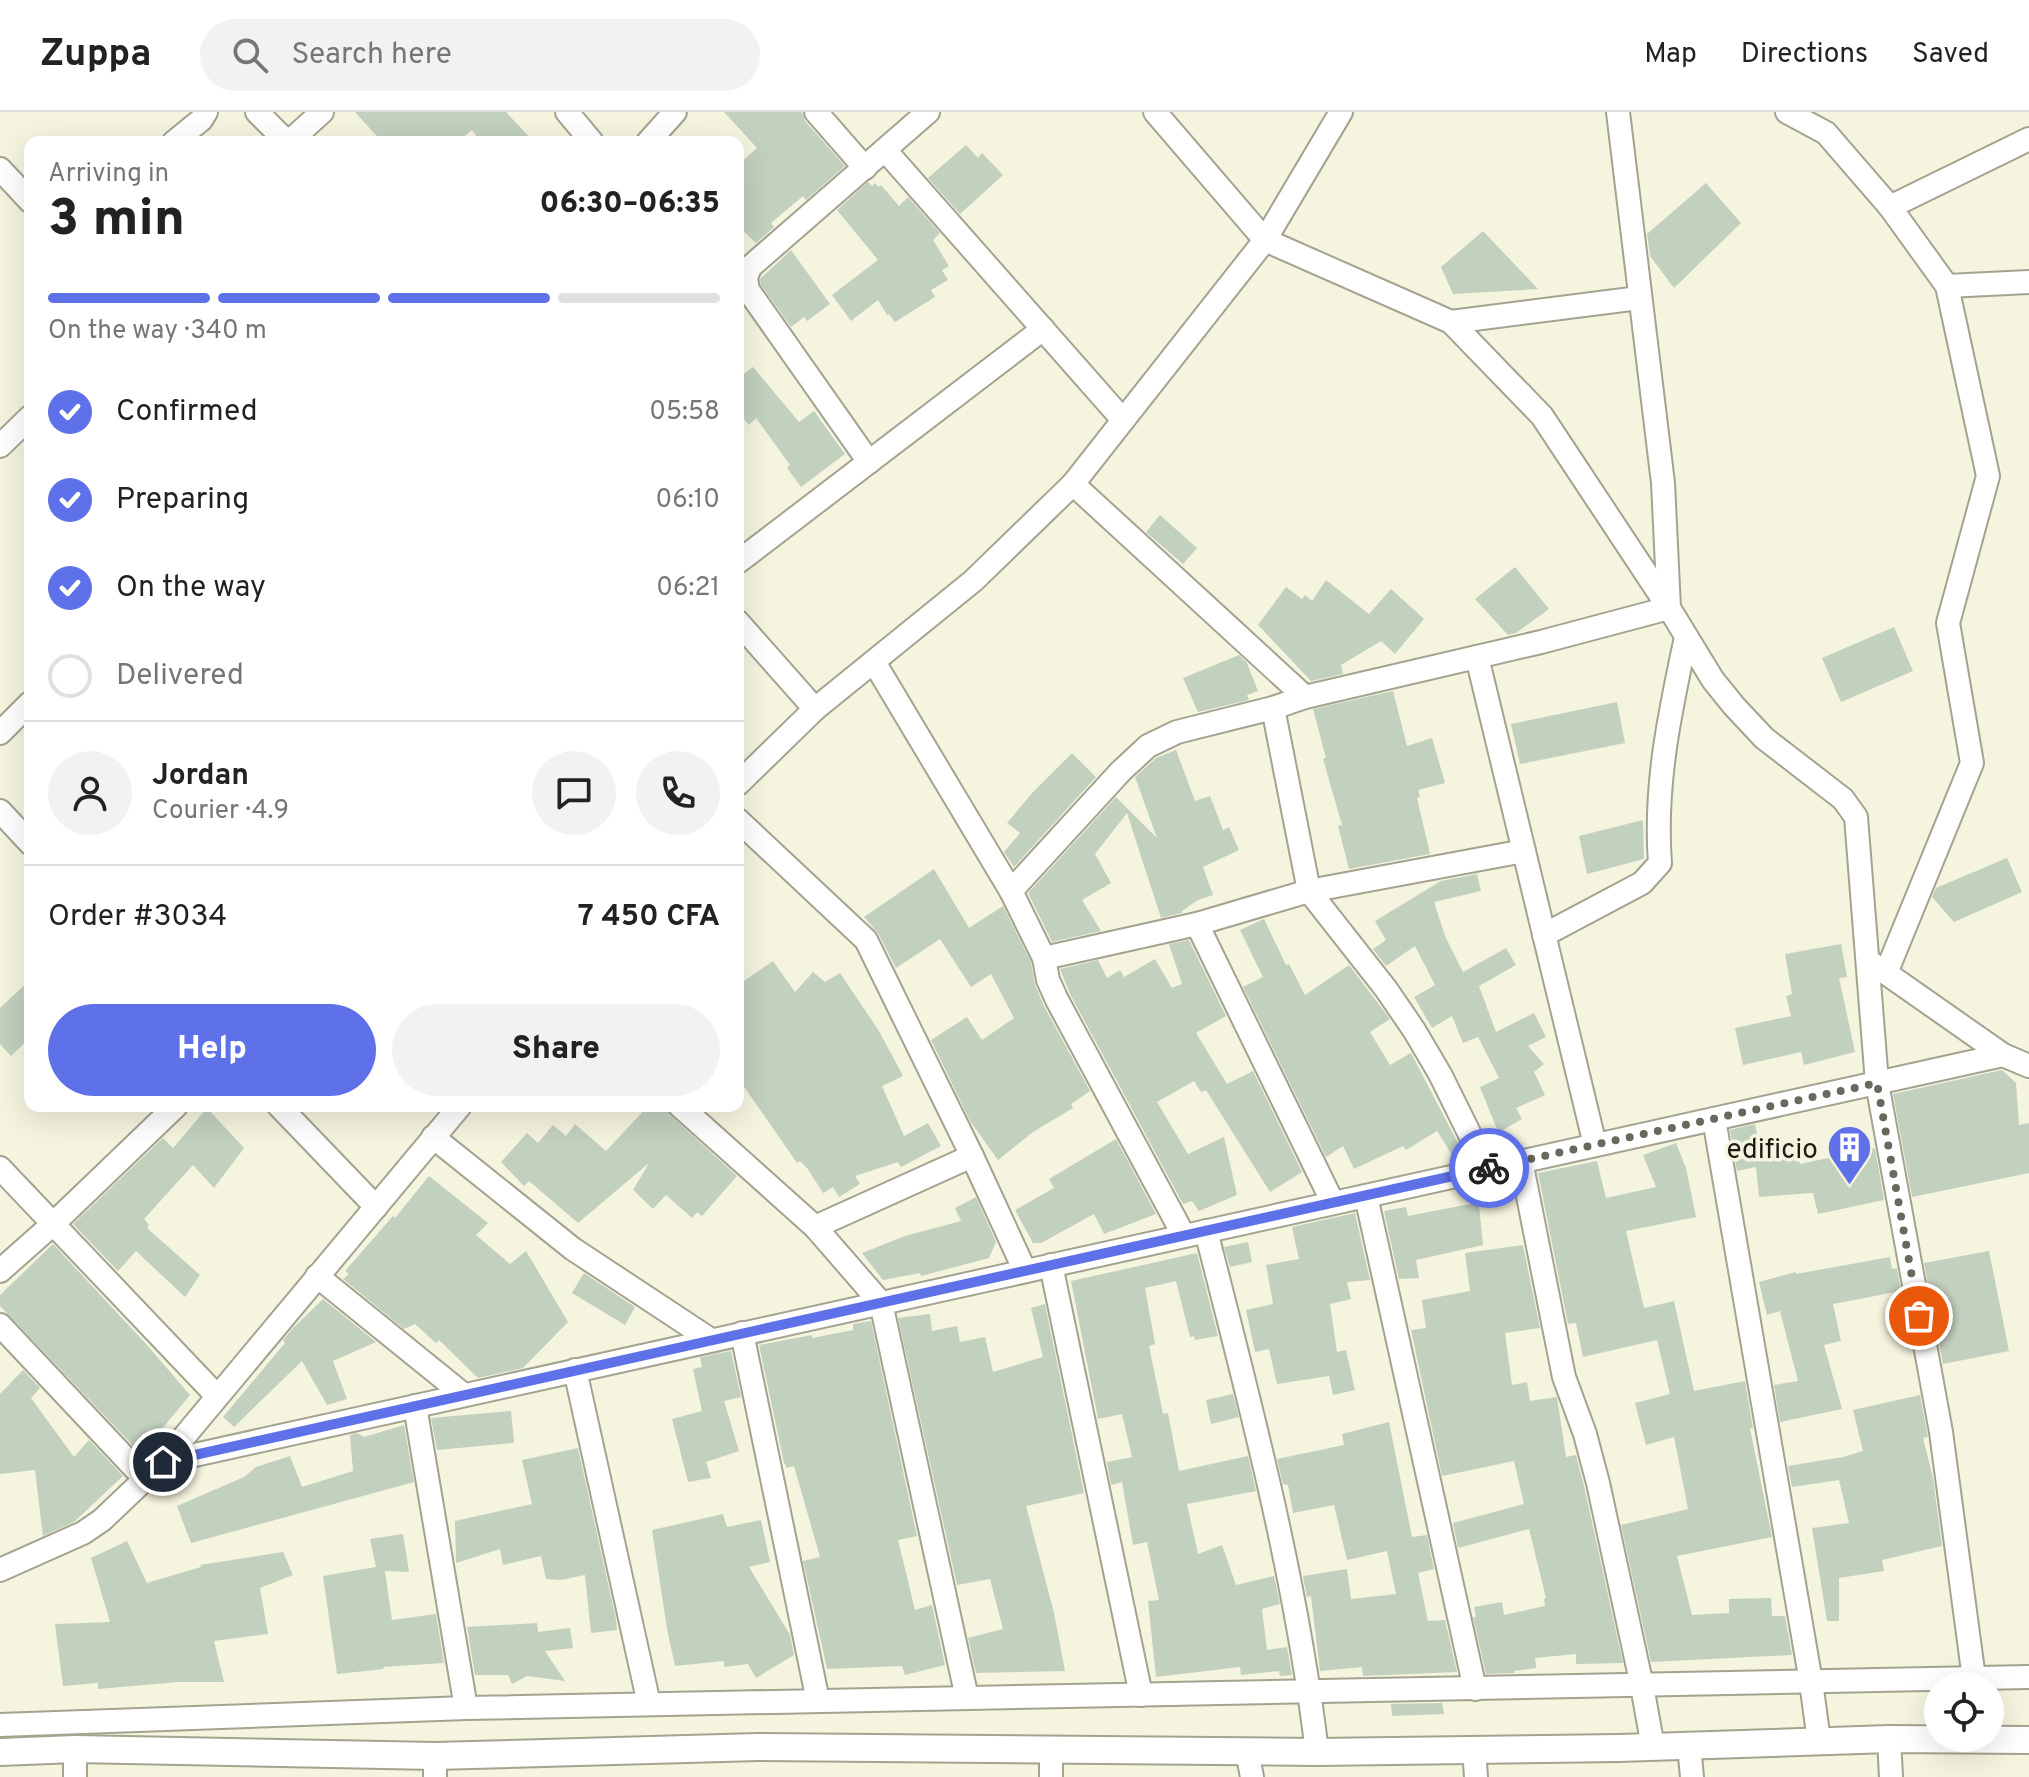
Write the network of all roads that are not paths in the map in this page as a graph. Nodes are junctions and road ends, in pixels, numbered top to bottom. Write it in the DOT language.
graph roads {
  1 [pos="206,112"];
  2 [pos="257,112"];
  3 [pos="322,112"];
  4 [pos="567,112"];
  5 [pos="675,112"];
  6 [pos="816,112"];
  7 [pos="928,112"];
  8 [pos="1155,112"];
  9 [pos="1341,112"];
  10 [pos="1618,112"];
  11 [pos="1787,112"];
  12 [pos="181,136"];
  13 [pos="282,136"];
  14 [pos="295,136"];
  15 [pos="587,136"];
  16 [pos="653,136"];
  17 [pos="2029,139"];
  18 [pos="885,150"];
  19 [pos="865,168"];
  20 [pos="0,169"];
  21 [pos="24,195"];
  22 [pos="1890,207"];
  23 [pos="1265,240"];
  24 [pos="744,270"];
  25 [pos="744,275"];
  26 [pos="2029,282"];
  27 [pos="1947,286"];
  28 [pos="1639,298"];
  29 [pos="1451,322"];
  30 [pos="1043,329"];
  31 [pos="1123,420"];
  32 [pos="24,421"];
  33 [pos="3,437"];
  34 [pos="869,462"];
  35 [pos="1073,484"];
  36 [pos="744,557"];
  37 [pos="1669,608"];
  38 [pos="744,629"];
  39 [pos="1686,637"];
  40 [pos="1477,657"];
  41 [pos="874,662"];
  42 [pos="1305,697"];
  43 [pos="1273,708"];
  44 [pos="24,709"];
  45 [pos="815,709"];
  46 [pos="0,733"];
  47 [pos="744,778"];
  48 [pos="0,811"];
  49 [pos="744,826"];
  50 [pos="24,837"];
  51 [pos="1524,851"];
  52 [pos="1011,891"];
  53 [pos="1309,891"];
  54 [pos="1197,924"];
  55 [pos="1544,935"];
  56 [pos="1044,958"];
  57 [pos="1866,958"];
  58 [pos="1886,973"];
  59 [pos="2003,1055"];
  60 [pos="2029,1066"];
  61 [pos="1877,1083"];
  62 [pos="170,1112"];
  63 [pos="285,1112"];
  64 [pos="455,1112"];
  65 [pos="687,1112"];
  66 [pos="1714,1119"];
  67 [pos="433,1137"];
  68 [pos="1595,1145"];
  69 [pos="972,1156"];
  70 [pos="1521,1161"];
  71 [pos="1487,1169"];
  72 [pos="3,1176"];
  73 [pos="1366,1196"];
  74 [pos="1333,1203"];
  75 [pos="376,1207"];
  76 [pos="53,1224"];
  77 [pos="815,1227"];
  78 [pos="1195,1233"];
  79 [pos="1051,1265"];
  80 [pos="0,1271"];
  81 [pos="1025,1271"];
  82 [pos="317,1276"];
  83 [pos="881,1303"];
  84 [pos="0,1325"];
  85 [pos="742,1333"];
  86 [pos="711,1340"];
  87 [pos="575,1370"];
  88 [pos="216,1395"];
  89 [pos="464,1395"];
  90 [pos="415,1406"];
  91 [pos="163,1462"];
  92 [pos="145,1479"];
  93 [pos="1,1569"];
  94 [pos="1974,1672"];
  95 [pos="2029,1677"];
  96 [pos="2004,1679"];
  97 [pos="1811,1682"];
  98 [pos="1924,1682"];
  99 [pos="1642,1686"];
  100 [pos="1475,1689"];
  101 [pos="1310,1692"];
  102 [pos="1141,1695"];
  103 [pos="967,1698"];
  104 [pos="818,1701"];
  105 [pos="649,1704"];
  106 [pos="466,1708"];
  107 [pos="0,1725"];
  108 [pos="1889,1739"];
  109 [pos="1924,1739"];
  110 [pos="2004,1739"];
  111 [pos="2029,1740"];
  112 [pos="1819,1741"];
  113 [pos="1689,1745"];
  114 [pos="1653,1747"];
  115 [pos="75,1749"];
  116 [pos="1474,1749"];
  117 [pos="1247,1751"];
  118 [pos="0,1752"];
  119 [pos="1317,1752"];
  120 [pos="1051,1764"];
  121 [pos="435,1766"];
  122 [pos="75,1777"];
  123 [pos="1252,1777"];
  124 [pos="1476,1777"];
  125 [pos="1692,1777"];
  126 [pos="1891,1777"];
  1 -- 12 [label="street"];
  2 -- 13 [label="street"];
  3 -- 14 [label="street"];
  4 -- 15 [label="street"];
  5 -- 16 [label="street"];
  6 -- 19 [label="street"];
  7 -- 18 [label="street"];
  8 -- 23 [label="street"];
  9 -- 23 [label="street"];
  10 -- 28 [label="street"];
  11 -- 22 [label="street"];
  17 -- 22 [label="street"];
  18 -- 19 [label="street"];
  18 -- 30 [label="street"];
  19 -- 24 [label="street"];
  20 -- 21 [label="street"];
  22 -- 27 [label="street"];
  23 -- 29 [label="street"];
  23 -- 31 [label="street"];
  25 -- 34 [label="street"];
  26 -- 27 [label="street"];
  27 -- 58 [label="street"];
  28 -- 29 [label="street"];
  28 -- 37 [label="street"];
  29 -- 37 [label="street"];
  30 -- 31 [label="street"];
  30 -- 34 [label="street"];
  31 -- 35 [label="street"];
  32 -- 33 [label="street"];
  34 -- 36 [label="street"];
  35 -- 41 [label="street"];
  35 -- 42 [label="street"];
  37 -- 39 [label="street"];
  37 -- 40 [label="street"];
  38 -- 45 [label="street"];
  39 -- 55 [label="street"];
  39 -- 57 [label="street"];
  40 -- 42 [label="street"];
  40 -- 51 [label="street"];
  41 -- 45 [label="street"];
  41 -- 52 [label="street"];
  42 -- 43 [label="street"];
  43 -- 52 [label="street"];
  43 -- 53 [label="street"];
  44 -- 46 [label="street"];
  45 -- 47 [label="street"];
  48 -- 50 [label="street"];
  49 -- 69 [label="street"];
  51 -- 53 [label="street"];
  51 -- 55 [label="street"];
  52 -- 56 [label="street"];
  53 -- 54 [label="street"];
  53 -- 71 [label="street"];
  54 -- 56 [label="street"];
  54 -- 74 [label="street"];
  55 -- 68 [label="street"];
  56 -- 78 [label="street"];
  57 -- 58 [label="street"];
  57 -- 61 [label="street"];
  58 -- 59 [label="street"];
  59 -- 60 [label="street"];
  59 -- 61 [label="street"];
  61 -- 66 [label="street"];
  61 -- 94 [label="street"];
  62 -- 76 [label="street"];
  63 -- 75 [label="street"];
  64 -- 67 [label="street"];
  65 -- 77 [label="street"];
  66 -- 68 [label="street"];
  66 -- 97 [label="street"];
  67 -- 75 [label="street"];
  67 -- 86 [label="street"];
  68 -- 70 [label="street"];
  69 -- 77 [label="street"];
  69 -- 81 [label="street"];
  70 -- 71 [label="street"];
  70 -- 99 [label="street"];
  71 -- 73 [label="street"];
  72 -- 76 [label="street"];
  73 -- 74 [label="street"];
  73 -- 100 [label="street"];
  74 -- 78 [label="street"];
  75 -- 82 [label="street"];
  76 -- 80 [label="street"];
  76 -- 88 [label="street"];
  77 -- 83 [label="street"];
  78 -- 79 [label="street"];
  78 -- 101 [label="street"];
  79 -- 81 [label="street"];
  79 -- 102 [label="street"];
  81 -- 83 [label="street"];
  82 -- 88 [label="street"];
  82 -- 89 [label="street"];
  83 -- 85 [label="street"];
  83 -- 103 [label="street"];
  84 -- 92 [label="street"];
  85 -- 86 [label="street"];
  85 -- 104 [label="street"];
  86 -- 87 [label="street"];
  87 -- 89 [label="street"];
  87 -- 105 [label="street"];
  88 -- 91 [label="street"];
  89 -- 90 [label="street"];
  90 -- 91 [label="street"];
  90 -- 106 [label="street"];
  91 -- 92 [label="street"];
  92 -- 93 [label="street"];
  95 -- 96 [label="street"];
  97 -- 98 [label="street"];
  97 -- 99 [label="street"];
  97 -- 112 [label="street"];
  99 -- 100 [label="street"];
  99 -- 114 [label="street"];
  100 -- 101 [label="street"];
  101 -- 102 [label="street"];
  101 -- 119 [label="street"];
  102 -- 103 [label="street"];
  103 -- 104 [label="street"];
  104 -- 105 [label="street"];
  105 -- 106 [label="street"];
  106 -- 107 [label="street"];
  108 -- 109 [label="street"];
  108 -- 112 [label="street"];
  108 -- 126 [label="street"];
  110 -- 111 [label="street"];
  112 -- 113 [label="street"];
  113 -- 114 [label="street"];
  113 -- 125 [label="street"];
  114 -- 116 [label="street"];
  115 -- 118 [label="street"];
  115 -- 121 [label="street"];
  115 -- 122 [label="street"];
  116 -- 119 [label="street"];
  116 -- 124 [label="street"];
  117 -- 119 [label="street"];
  117 -- 120 [label="street"];
  117 -- 123 [label="street"];
  120 -- 121 [label="street"];
}
